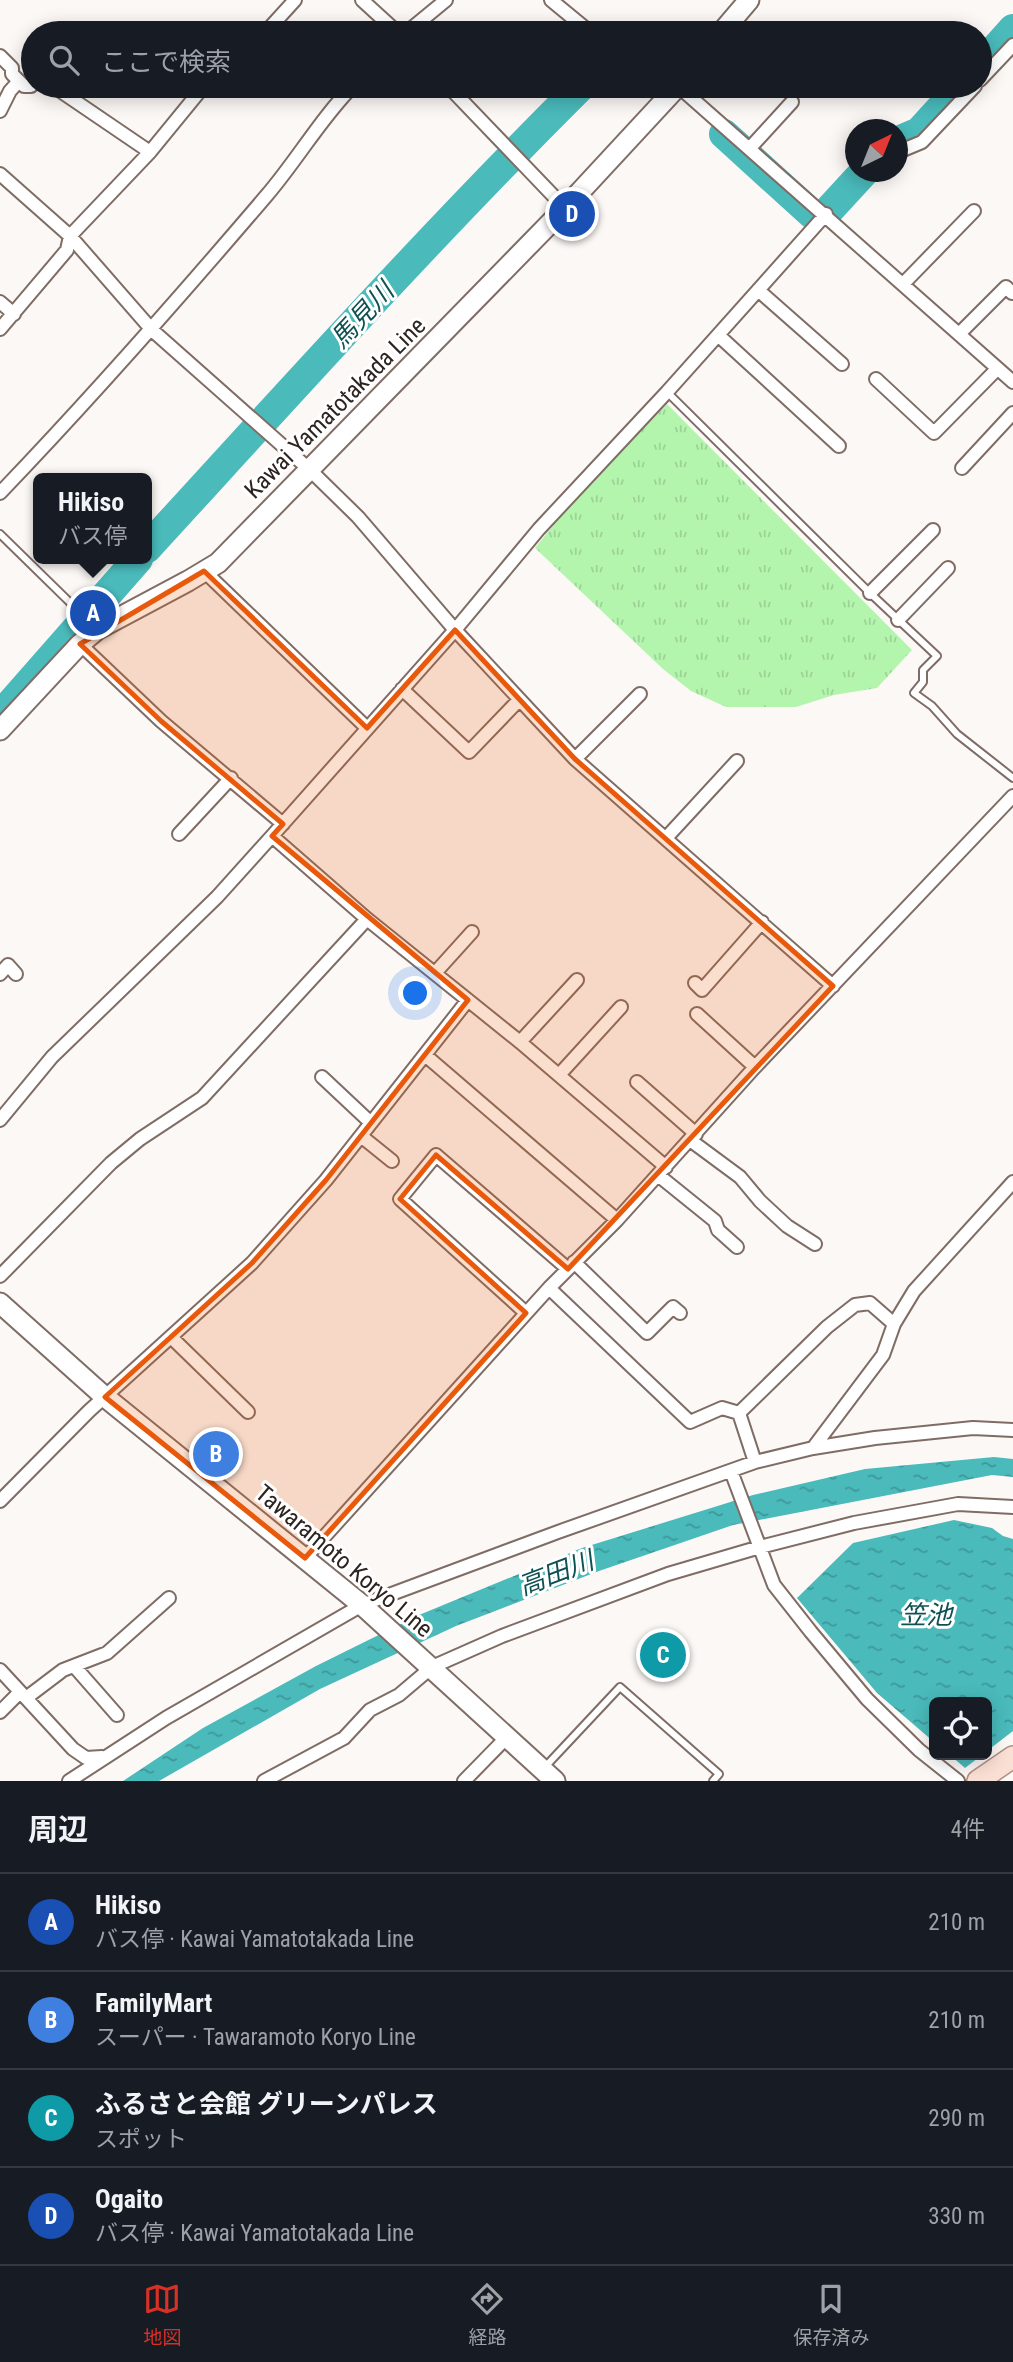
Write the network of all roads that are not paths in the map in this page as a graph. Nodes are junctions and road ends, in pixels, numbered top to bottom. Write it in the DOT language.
graph roads {
  1 [pos="295,0"];
  2 [pos="362,0"];
  3 [pos="446,0"];
  4 [pos="551,0"];
  5 [pos="749,0"];
  6 [pos="275,21"];
  7 [pos="385,21"];
  8 [pos="421,21"];
  9 [pos="576,21"];
  10 [pos="731,21"];
  11 [pos="1013,45"];
  12 [pos="0,56"];
  13 [pos="992,67"];
  14 [pos="19,81"];
  15 [pos="70,98"];
  16 [pos="194,98"];
  17 [pos="344,98"];
  18 [pos="458,98"];
  19 [pos="667,98"];
  20 [pos="692,98"];
  21 [pos="964,98"];
  22 [pos="792,102"];
  23 [pos="0,111"];
  24 [pos="750,148"];
  25 [pos="908,148"];
  26 [pos="150,152"];
  27 [pos="0,174"];
  28 [pos="565,208"];
  29 [pos="974,211"];
  30 [pos="826,214"];
  31 [pos="70,236"];
  32 [pos="903,284"];
  33 [pos="758,290"];
  34 [pos="1012,293"];
  35 [pos="0,302"];
  36 [pos="14,314"];
  37 [pos="0,329"];
  38 [pos="152,330"];
  39 [pos="959,334"];
  40 [pos="718,335"];
  41 [pos="842,364"];
  42 [pos="1007,374"];
  43 [pos="876,379"];
  44 [pos="667,392"];
  45 [pos="1013,413"];
  46 [pos="839,446"];
  47 [pos="962,468"];
  48 [pos="310,470"];
  49 [pos="0,493"];
  50 [pos="933,530"];
  51 [pos="0,534"];
  52 [pos="948,568"];
  53 [pos="204,571"];
  54 [pos="870,593"];
  55 [pos="898,620"];
  56 [pos="94,625"];
  57 [pos="455,629"];
  58 [pos="80,644"];
  59 [pos="402,690"];
  60 [pos="640,694"];
  61 [pos="519,700"];
  62 [pos="2,723"];
  63 [pos="367,729"];
  64 [pos="575,759"];
  65 [pos="737,761"];
  66 [pos="1013,778"];
  67 [pos="231,779"];
  68 [pos="1013,796"];
  69 [pos="283,824"];
  70 [pos="178,834"];
  71 [pos="272,836"];
  72 [pos="666,838"];
  73 [pos="367,919"];
  74 [pos="762,922"];
  75 [pos="472,932"];
  76 [pos="435,973"];
  77 [pos="0,974"];
  78 [pos="16,974"];
  79 [pos="577,980"];
  80 [pos="695,983"];
  81 [pos="833,986"];
  82 [pos="468,1000"];
  83 [pos="621,1007"];
  84 [pos="697,1014"];
  85 [pos="520,1042"];
  86 [pos="425,1055"];
  87 [pos="755,1067"];
  88 [pos="559,1075"];
  89 [pos="322,1077"];
  90 [pos="637,1082"];
  91 [pos="0,1120"];
  92 [pos="371,1123"];
  93 [pos="361,1136"];
  94 [pos="693,1137"];
  95 [pos="392,1161"];
  96 [pos="662,1171"];
  97 [pos="1013,1182"];
  98 [pos="617,1220"];
  99 [pos="816,1244"];
  100 [pos="737,1247"];
  101 [pos="571,1265"];
  102 [pos="0,1276"];
  103 [pos="550,1288"];
  104 [pos="0,1303"];
  105 [pos="526,1313"];
  106 [pos="680,1313"];
  107 [pos="894,1324"];
  108 [pos="171,1337"];
  109 [pos="104,1397"];
  110 [pos="248,1412"];
  111 [pos="739,1413"];
  112 [pos="1013,1430"];
  113 [pos="813,1448"];
  114 [pos="755,1462"];
  115 [pos="731,1471"];
  116 [pos="0,1500"];
  117 [pos="1013,1507"];
  118 [pos="758,1544"];
  119 [pos="305,1558"];
  120 [pos="169,1598"];
  121 [pos="365,1609"];
  122 [pos="429,1665"];
  123 [pos="74,1666"];
  124 [pos="0,1670"];
  125 [pos="23,1695"];
  126 [pos="0,1712"];
  127 [pos="117,1715"];
  128 [pos="508,1737"];
  129 [pos="103,1757"];
  130 [pos="1013,1757"];
  131 [pos="549,1775"];
  132 [pos="69,1781"];
  133 [pos="264,1781"];
  134 [pos="464,1781"];
  135 [pos="713,1781"];
  136 [pos="958,1781"];
  137 [pos="978,1781"];
  1 -- 6 [label="street"];
  2 -- 7 [label="street"];
  3 -- 8 [label="street"];
  4 -- 9 [label="street"];
  5 -- 10 [label="main road"];
  11 -- 13 [label="street"];
  12 -- 14 [label="street"];
  14 -- 23 [label="street"];
  15 -- 26 [label="street"];
  16 -- 26 [label="street"];
  17 -- 38 [label="street"];
  18 -- 28 [label="street"];
  19 -- 28 [label="main road, Kawai Yamatotakada Line"];
  20 -- 24 [label="street"];
  21 -- 25 [label="street"];
  22 -- 24 [label="street"];
  24 -- 30 [label="street"];
  26 -- 31 [label="street"];
  27 -- 31 [label="street"];
  28 -- 48 [label="main road, Kawai Yamatotakada Line"];
  29 -- 32 [label="street"];
  30 -- 32 [label="street"];
  30 -- 33 [label="street"];
  31 -- 36 [label="street"];
  31 -- 38 [label="street"];
  32 -- 39 [label="street"];
  33 -- 40 [label="street"];
  33 -- 41 [label="street"];
  34 -- 39 [label="street"];
  35 -- 36 [label="street"];
  36 -- 37 [label="street"];
  38 -- 48 [label="street"];
  38 -- 49 [label="street"];
  39 -- 42 [label="street"];
  40 -- 44 [label="street"];
  40 -- 46 [label="street"];
  42 -- 43 [label="street"];
  44 -- 54 [label="lane"];
  44 -- 57 [label="street"];
  45 -- 47 [label="street"];
  48 -- 53 [label="main road, Kawai Yamatotakada Line"];
  48 -- 57 [label="street"];
  50 -- 54 [label="street"];
  51 -- 56 [label="lane"];
  52 -- 55 [label="street"];
  53 -- 56 [label="main road, Kawai Yamatotakada Line"];
  53 -- 63 [label="street"];
  54 -- 55 [label="lane"];
  55 -- 66 [label="lane"];
  56 -- 58 [label="main road, Kawai Yamatotakada Line"];
  57 -- 59 [label="street"];
  57 -- 61 [label="street"];
  58 -- 62 [label="main road, Kawai Yamatotakada Line"];
  58 -- 67 [label="street"];
  59 -- 61 [label="street"];
  59 -- 63 [label="street"];
  60 -- 64 [label="street"];
  61 -- 64 [label="street"];
  63 -- 69 [label="street"];
  64 -- 72 [label="street"];
  65 -- 72 [label="street"];
  67 -- 69 [label="street"];
  67 -- 70 [label="street"];
  68 -- 81 [label="street"];
  69 -- 71 [label="street"];
  71 -- 73 [label="street"];
  71 -- 91 [label="street"];
  72 -- 74 [label="street"];
  73 -- 76 [label="street"];
  73 -- 102 [label="street"];
  74 -- 80 [label="street"];
  74 -- 81 [label="street"];
  75 -- 76 [label="street"];
  76 -- 82 [label="street"];
  77 -- 78 [label="street"];
  79 -- 85 [label="street"];
  81 -- 87 [label="street"];
  82 -- 85 [label="street"];
  82 -- 86 [label="street"];
  83 -- 88 [label="street"];
  84 -- 87 [label="street"];
  85 -- 88 [label="street"];
  86 -- 92 [label="street"];
  86 -- 98 [label="street"];
  87 -- 94 [label="street"];
  88 -- 96 [label="street"];
  89 -- 92 [label="street"];
  90 -- 94 [label="street"];
  92 -- 93 [label="street"];
  93 -- 95 [label="street"];
  93 -- 108 [label="street"];
  94 -- 96 [label="street"];
  94 -- 99 [label="street"];
  96 -- 98 [label="street"];
  96 -- 100 [label="street"];
  97 -- 107 [label="street"];
  98 -- 101 [label="street"];
  101 -- 103 [label="street"];
  101 -- 105 [label="street"];
  101 -- 106 [label="street"];
  103 -- 105 [label="street"];
  103 -- 111 [label="street"];
  104 -- 109 [label="main road, Tawaramoto Koryo Line"];
  105 -- 119 [label="street"];
  107 -- 111 [label="street"];
  107 -- 113 [label="street"];
  108 -- 109 [label="street"];
  108 -- 110 [label="street"];
  109 -- 116 [label="street"];
  109 -- 119 [label="main road, Tawaramoto Koryo Line"];
  111 -- 114 [label="street"];
  112 -- 113 [label="street"];
  113 -- 114 [label="street"];
  114 -- 115 [label="street"];
  115 -- 118 [label="street"];
  115 -- 121 [label="street"];
  117 -- 118 [label="street"];
  118 -- 122 [label="street"];
  118 -- 136 [label="street"];
  119 -- 121 [label="main road, Tawaramoto Koryo Line"];
  120 -- 123 [label="street"];
  121 -- 122 [label="main road, Tawaramoto Koryo Line"];
  121 -- 129 [label="street"];
  122 -- 128 [label="main road, Tawaramoto Koryo Line"];
  122 -- 133 [label="street"];
  123 -- 125 [label="street"];
  123 -- 127 [label="street"];
  124 -- 125 [label="street"];
  125 -- 126 [label="street"];
  125 -- 129 [label="street"];
  128 -- 131 [label="main road, Tawaramoto Koryo Line"];
  128 -- 134 [label="street"];
  129 -- 132 [label="street"];
  130 -- 137 [label="main road"];
  131 -- 135 [label="lane"];
}
